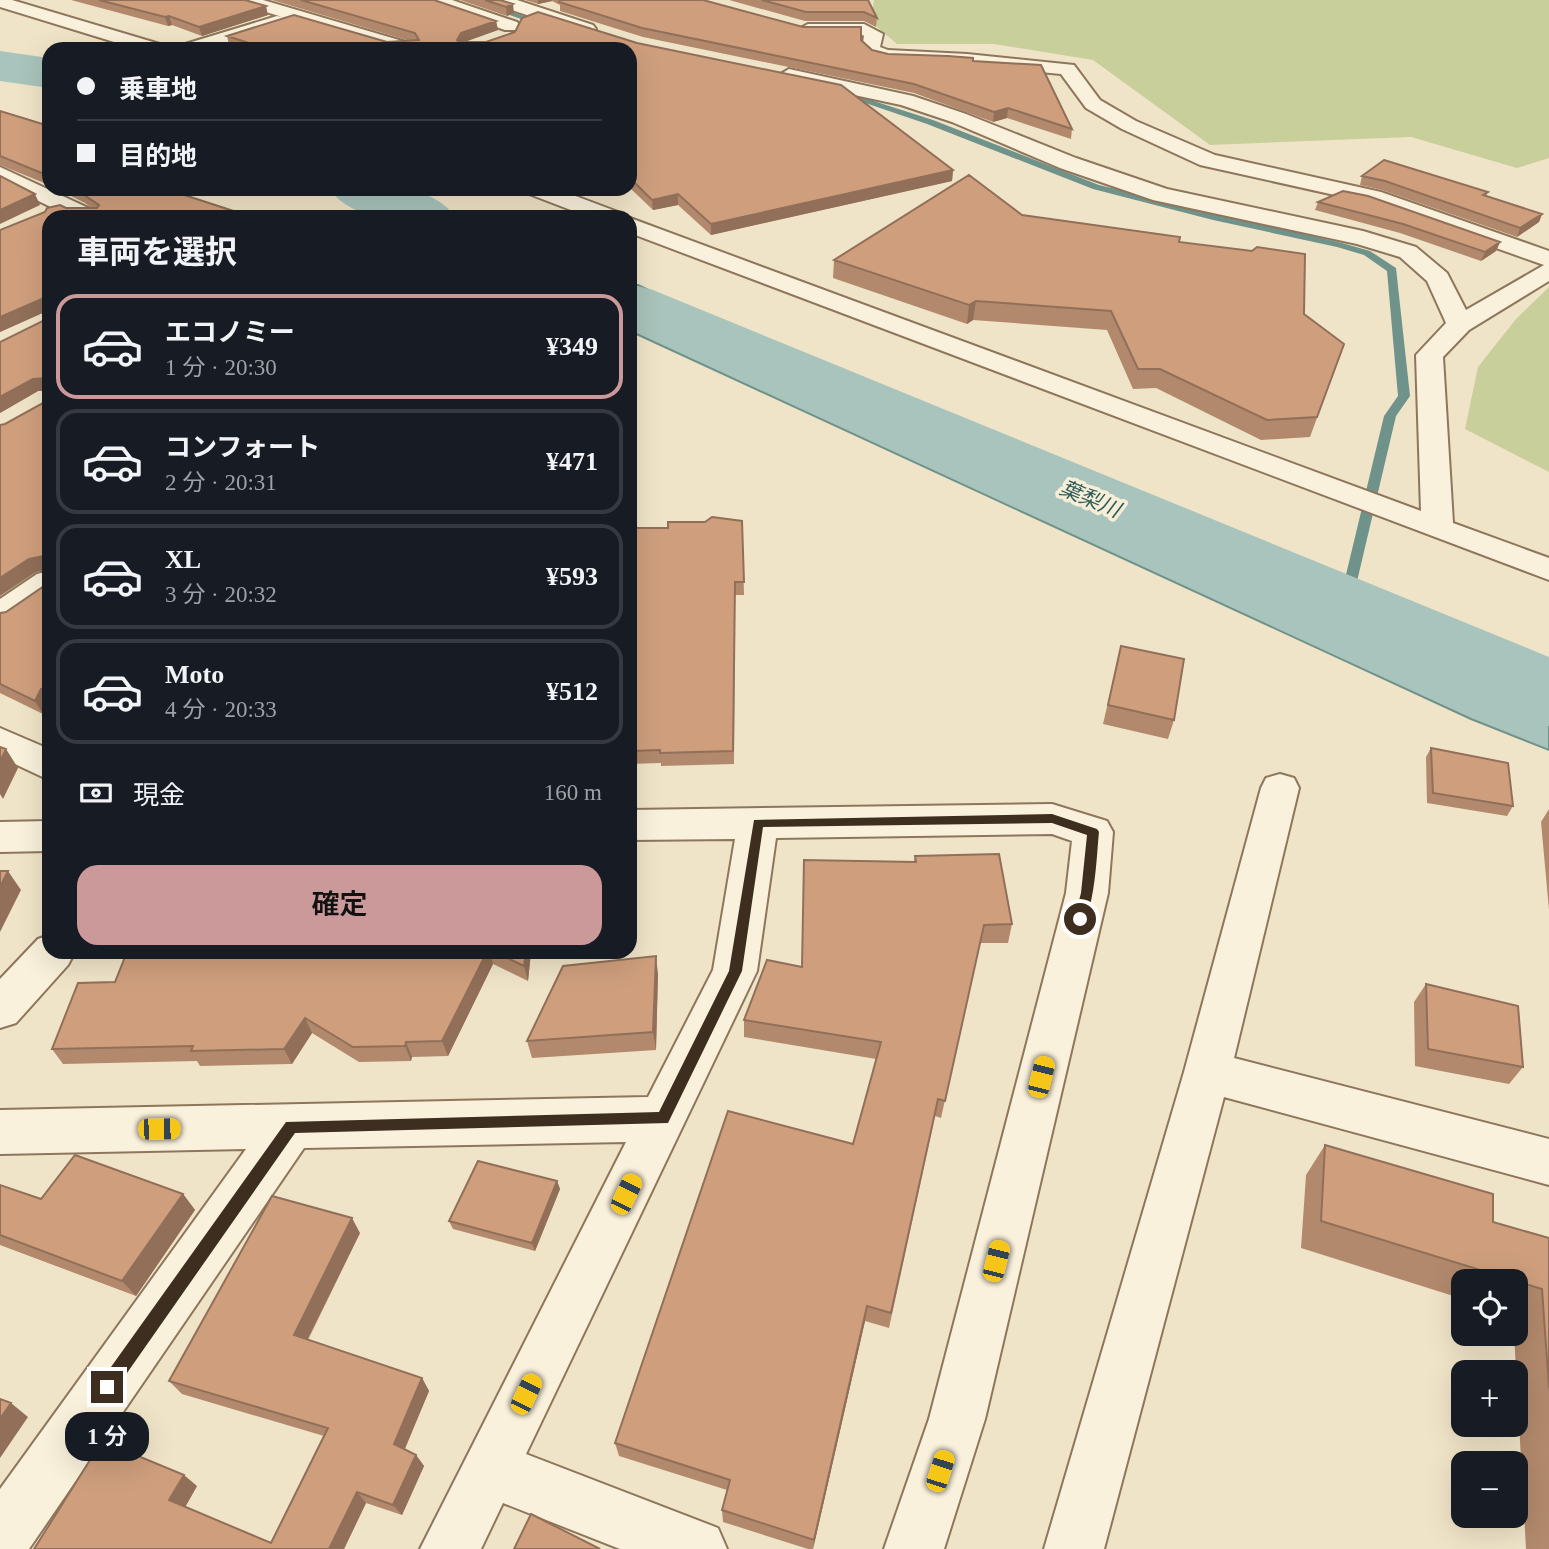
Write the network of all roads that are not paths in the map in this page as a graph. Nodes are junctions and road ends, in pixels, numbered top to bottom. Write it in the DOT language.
graph roads {
  1 [pos="245,0"];
  2 [pos="435,0"];
  3 [pos="500,0"];
  4 [pos="0,2"];
  5 [pos="563,4"];
  6 [pos="537,13"];
  7 [pos="296,15"];
  8 [pos="787,24"];
  9 [pos="511,26"];
  10 [pos="613,37"];
  11 [pos="496,39"];
  12 [pos="133,42"];
  13 [pos="211,42"];
  14 [pos="386,42"];
  15 [pos="769,71"];
  16 [pos="0,174"];
  17 [pos="42,194"];
  18 [pos="46,196"];
  19 [pos="555,196"];
  20 [pos="65,205"];
  21 [pos="55,210"];
  22 [pos="75,210"];
  23 [pos="592,210"];
  24 [pos="637,228"];
  25 [pos="1549,259"];
  26 [pos="1549,271"];
  27 [pos="1460,324"];
  28 [pos="1437,527"];
  29 [pos="1549,570"];
  30 [pos="42,586"];
  31 [pos="0,615"];
  32 [pos="0,741"];
  33 [pos="42,762"];
  34 [pos="1280,788"];
  35 [pos="758,823"];
  36 [pos="637,825"];
  37 [pos="42,836"];
  38 [pos="0,837"];
  39 [pos="46,959"];
  40 [pos="0,1009"];
  41 [pos="1207,1072"];
  42 [pos="663,1119"];
  43 [pos="291,1127"];
  44 [pos="0,1132"];
  45 [pos="1549,1162"];
  46 [pos="489,1469"];
  47 [pos="0,1539"];
  48 [pos="450,1549"];
  49 [pos="697,1549"];
  50 [pos="914,1549"];
  51 [pos="1074,1549"];
  1 -- 7 [label="street"];
  2 -- 9 [label="street"];
  3 -- 6 [label="street"];
  4 -- 12 [label="street"];
  5 -- 6 [label="street"];
  6 -- 9 [label="street"];
  6 -- 10 [label="street"];
  7 -- 13 [label="street"];
  7 -- 14 [label="street"];
  8 -- 25 [label="street"];
  9 -- 11 [label="street"];
  15 -- 27 [label="street"];
  16 -- 17 [label="street"];
  18 -- 20 [label="street"];
  19 -- 23 [label="street"];
  20 -- 21 [label="street"];
  20 -- 22 [label="street"];
  24 -- 28 [label="street"];
  26 -- 27 [label="street"];
  27 -- 28 [label="street"];
  28 -- 29 [label="street"];
  30 -- 31 [label="street"];
  32 -- 33 [label="street"];
  34 -- 41 [label="street"];
  35 -- 36 [label="street"];
  35 -- 42 [label="street"];
  35 -- 50 [label="street"];
  37 -- 38 [label="street"];
  39 -- 40 [label="street"];
  41 -- 45 [label="street"];
  41 -- 51 [label="street"];
  42 -- 43 [label="street"];
  42 -- 46 [label="street"];
  43 -- 44 [label="street"];
  43 -- 47 [label="street"];
  46 -- 48 [label="street"];
  46 -- 49 [label="street"];
}
